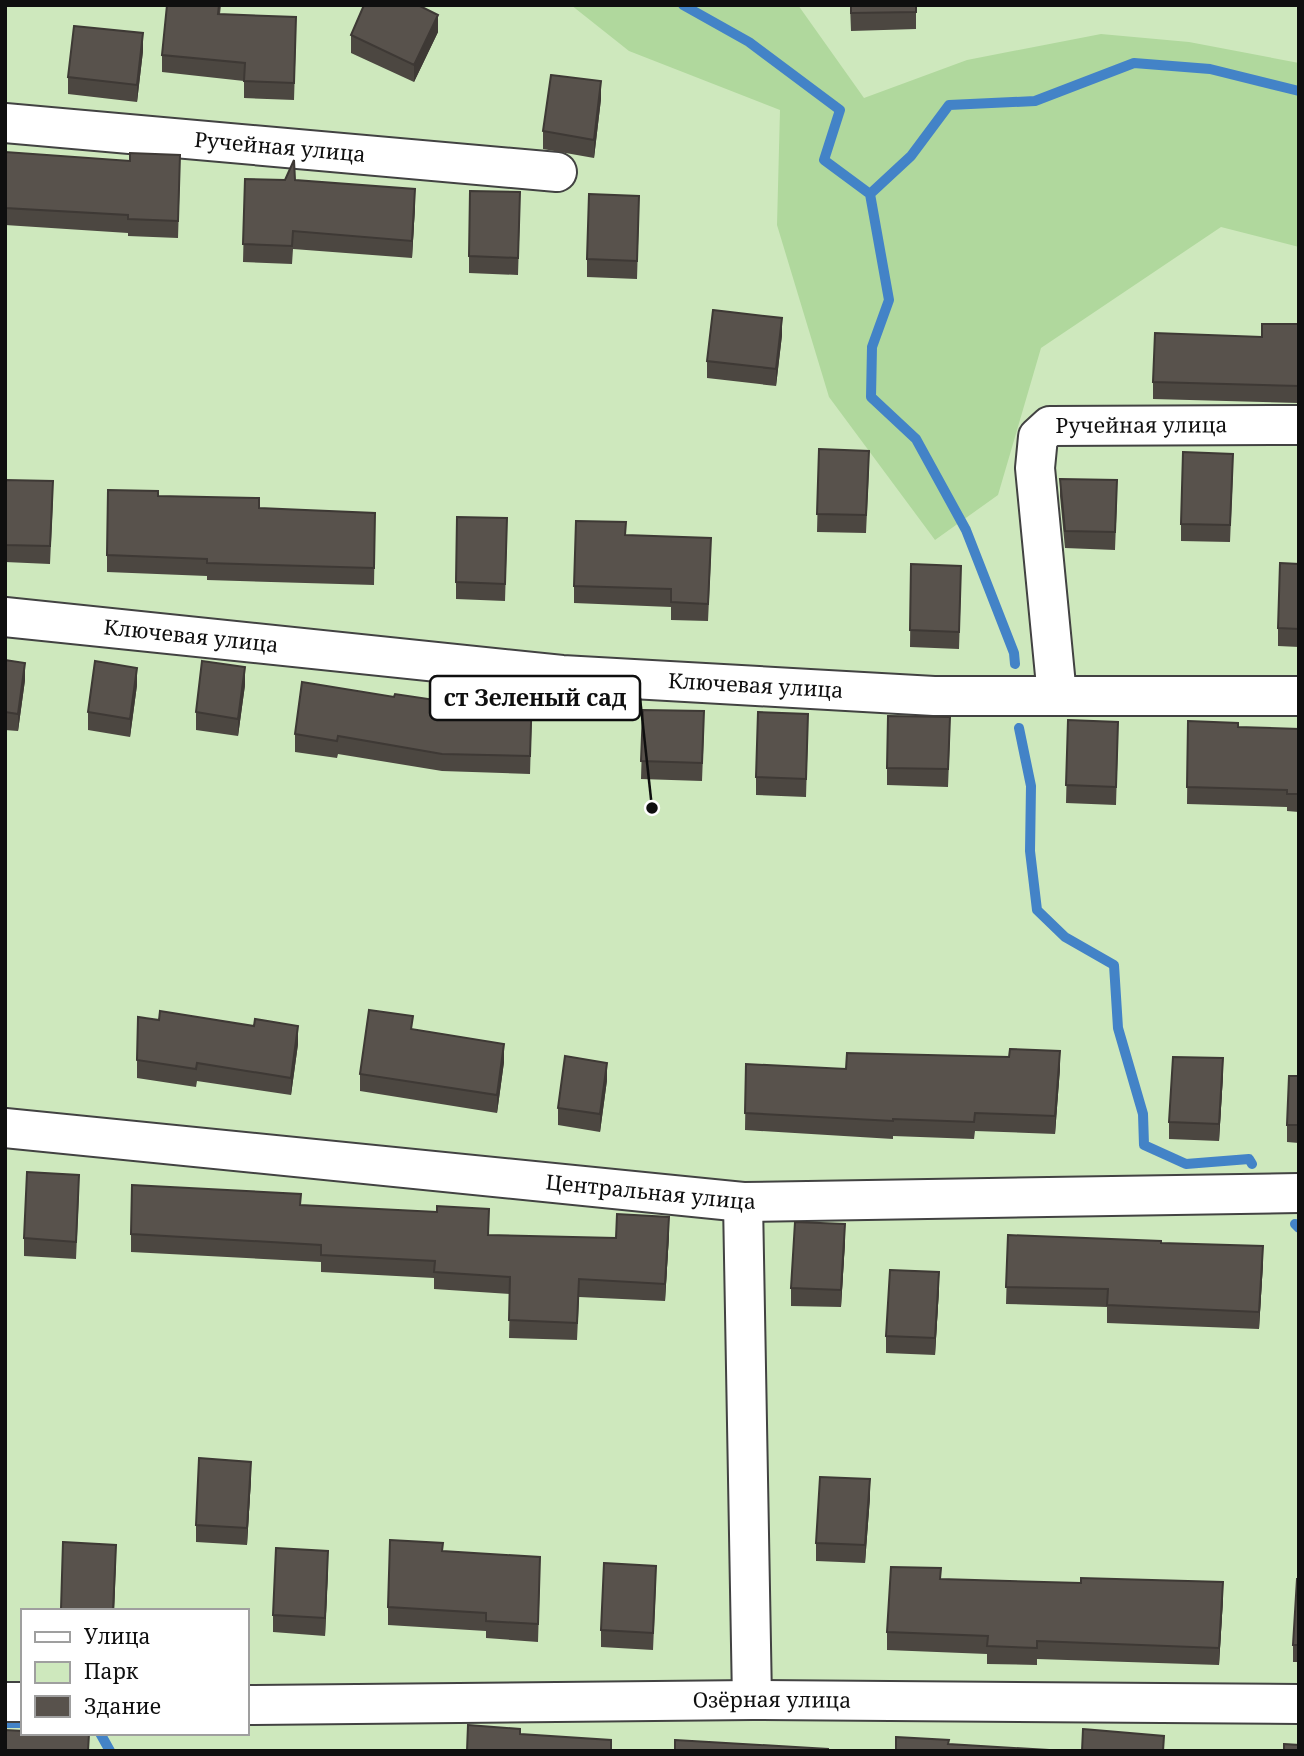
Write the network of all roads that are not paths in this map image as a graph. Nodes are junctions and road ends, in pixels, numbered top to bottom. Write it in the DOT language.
graph roads {
  1 [pos="5,123"];
  2 [pos="557,172"];
  3 [pos="1299,425"];
  4 [pos="5,617"];
  5 [pos="1057,696"];
  6 [pos="1299,696"];
  7 [pos="5,1128"];
  8 [pos="1299,1193"];
  9 [pos="743,1202"];
  10 [pos="752,1700"];
  11 [pos="1299,1703"];
  12 [pos="248,1704"];
  1 -- 2 [label="street, Ручейная улица"];
  3 -- 5 [label="street, Ручейная улица"];
  4 -- 5 [label="street, Ключевая улица"];
  5 -- 6 [label="street, Ключевая улица"];
  7 -- 9 [label="street, Центральная улица"];
  8 -- 9 [label="street, Центральная улица"];
  9 -- 10 [label="street"];
  10 -- 11 [label="street, Озёрная улица"];
  10 -- 12 [label="street, Озёрная улица"];
}
